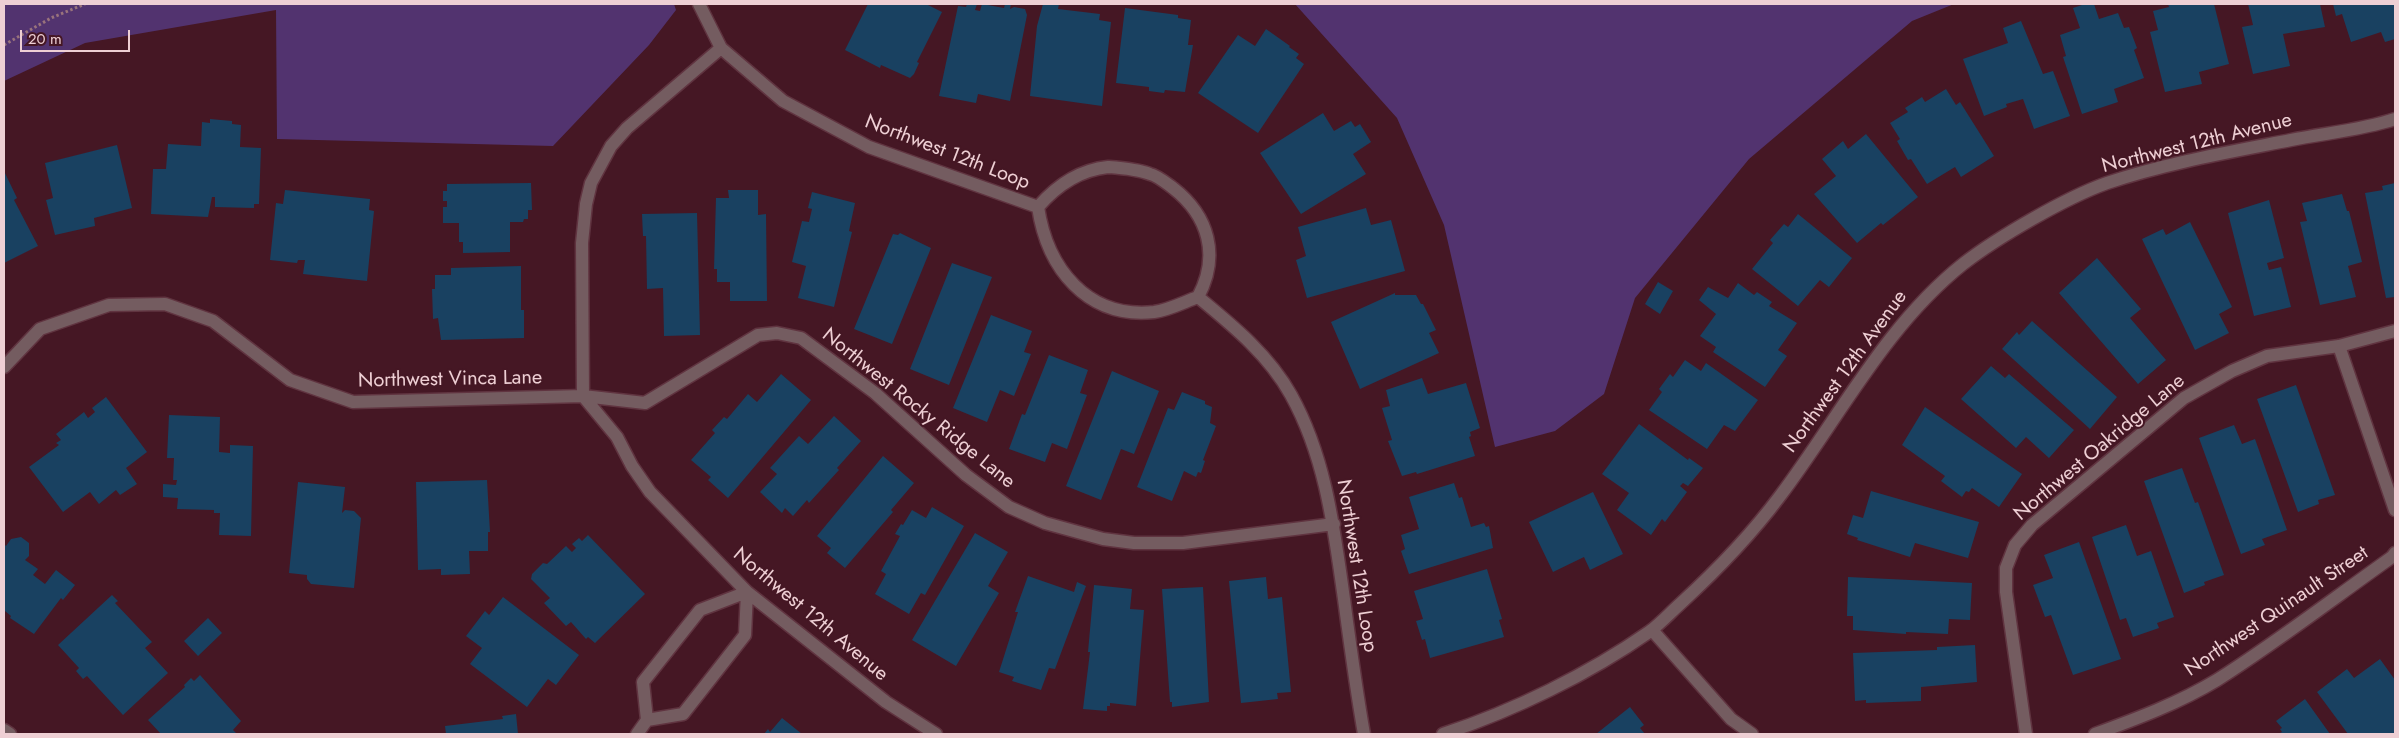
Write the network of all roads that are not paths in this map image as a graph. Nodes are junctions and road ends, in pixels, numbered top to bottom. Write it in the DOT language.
graph roads {
  1 [pos="699,4"];
  2 [pos="721,48"];
  3 [pos="2395,119"];
  4 [pos="1038,207"];
  5 [pos="1198,297"];
  6 [pos="2395,331"];
  7 [pos="2339,346"];
  8 [pos="4,366"];
  9 [pos="583,396"];
  10 [pos="2395,510"];
  11 [pos="1334,524"];
  12 [pos="2395,553"];
  13 [pos="746,592"];
  14 [pos="1652,630"];
  15 [pos="647,720"];
  16 [pos="4,730"];
  17 [pos="10,734"];
  18 [pos="637,734"];
  19 [pos="936,734"];
  20 [pos="1364,734"];
  21 [pos="1443,734"];
  22 [pos="1752,734"];
  23 [pos="2026,734"];
  24 [pos="2095,734"];
  1 -- 2 [label="street"];
  2 -- 4 [label="street, Northwest 12th Loop"];
  2 -- 9 [label="street"];
  3 -- 14 [label="street, Northwest 12th Avenue"];
  4 -- 5 [label="street, Northwest 12th Loop"];
  4 -- 5 [label="street, Northwest 12th Loop"];
  5 -- 11 [label="street, Northwest 12th Loop"];
  6 -- 7 [label="street, Northwest Oakridge Lane"];
  7 -- 10 [label="street"];
  7 -- 23 [label="street, Northwest Oakridge Lane"];
  8 -- 9 [label="street, Northwest Vinca Lane"];
  9 -- 11 [label="street, Northwest Rocky Ridge Lane"];
  9 -- 13 [label="street, Northwest 12th Avenue"];
  11 -- 20 [label="street, Northwest 12th Loop"];
  12 -- 24 [label="street, Northwest Quinault Street"];
  13 -- 15 [label="street"];
  13 -- 15 [label="street"];
  13 -- 19 [label="street, Northwest 12th Avenue"];
  14 -- 21 [label="street, Northwest 12th Avenue"];
  14 -- 22 [label="street"];
  15 -- 18 [label="street"];
  16 -- 17 [label="street"];
}
